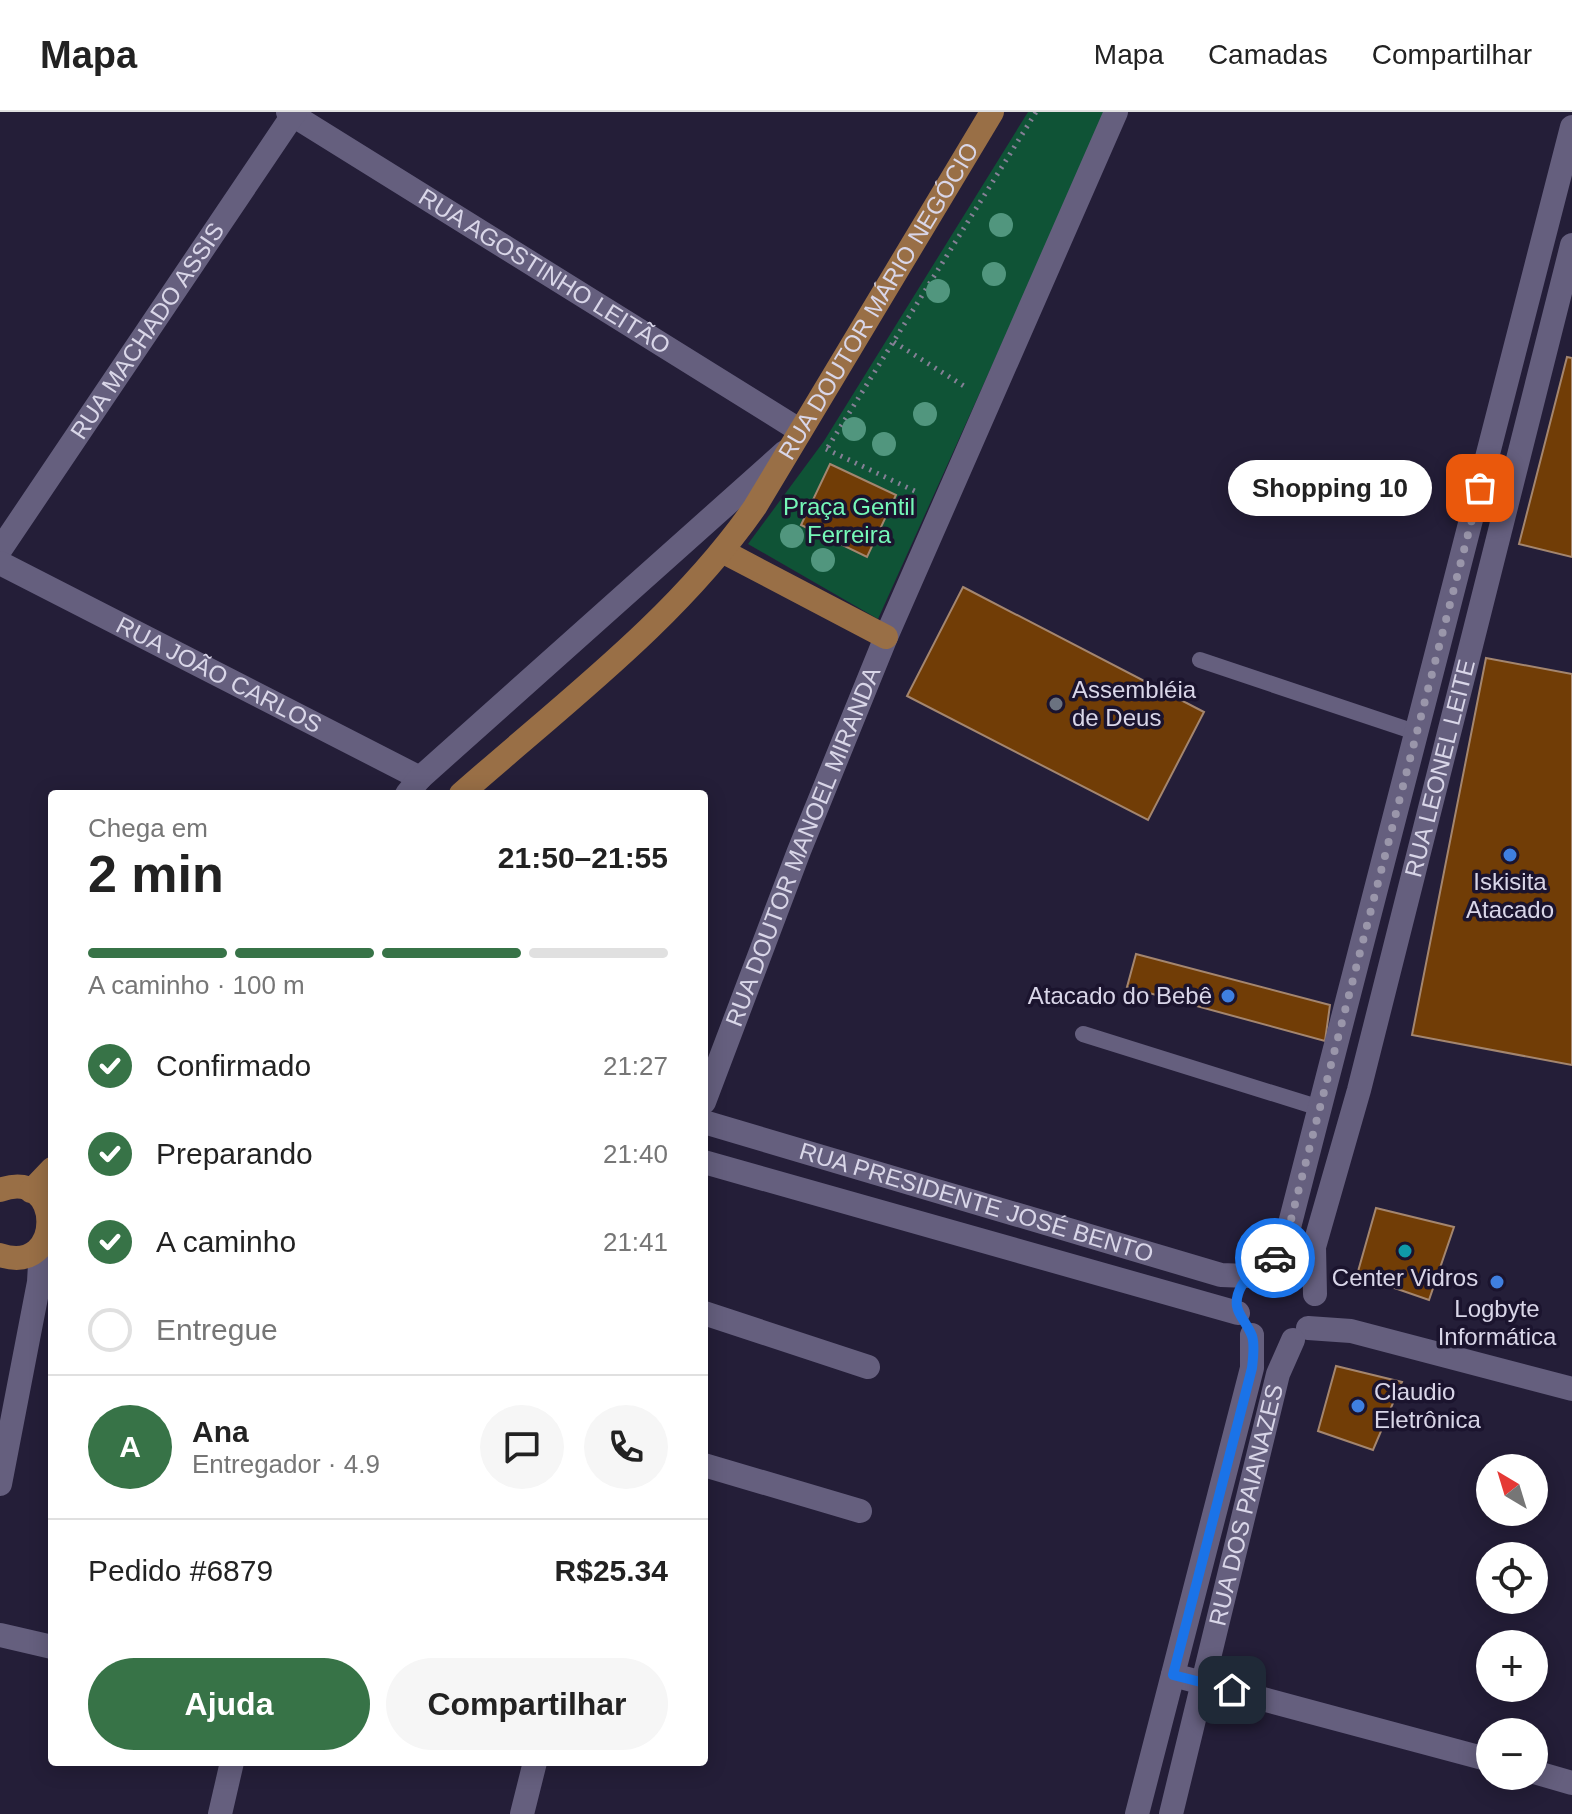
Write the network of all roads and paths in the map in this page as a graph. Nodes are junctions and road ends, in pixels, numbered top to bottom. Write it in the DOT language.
graph roads {
  1 [pos="992,112"];
  2 [pos="1036,112"];
  3 [pos="1116,112"];
  4 [pos="292,113"];
  5 [pos="1572,127"];
  6 [pos="1572,245"];
  7 [pos="1519,335"];
  8 [pos="1549,337"];
  9 [pos="894,342"];
  10 [pos="974,373"];
  11 [pos="967,388"];
  12 [pos="961,401"];
  13 [pos="793,441"];
  14 [pos="826,449"];
  15 [pos="817,462"];
  16 [pos="925,480"];
  17 [pos="919,493"];
  18 [pos="913,506"];
  19 [pos="0,550"];
  20 [pos="724,552"];
  21 [pos="0,563"];
  22 [pos="1449,611"];
  23 [pos="1479,616"];
  24 [pos="886,637"];
  25 [pos="1200,660"];
  26 [pos="1418,733"];
  27 [pos="413,786"];
  28 [pos="466,790"];
  29 [pos="1380,884"];
  30 [pos="1409,892"];
  31 [pos="1083,1034"];
  32 [pos="708,1091"];
  33 [pos="1320,1108"];
  34 [pos="708,1123"];
  35 [pos="708,1163"];
  36 [pos="48,1173"];
  37 [pos="0,1190"];
  38 [pos="31,1191"];
  39 [pos="48,1212"];
  40 [pos="48,1225"];
  41 [pos="41,1247"];
  42 [pos="0,1255"];
  43 [pos="1271,1265"];
  44 [pos="1248,1276"];
  45 [pos="1238,1313"];
  46 [pos="708,1314"];
  47 [pos="1308,1317"];
  48 [pos="1252,1335"];
  49 [pos="868,1367"];
  50 [pos="1572,1389"];
  51 [pos="708,1466"];
  52 [pos="0,1484"];
  53 [pos="860,1511"];
  54 [pos="0,1635"];
  55 [pos="48,1646"];
  56 [pos="1173,1675"];
  57 [pos="1203,1682"];
  58 [pos="1476,1756"];
  59 [pos="231,1766"];
  60 [pos="534,1766"];
  61 [pos="1548,1776"];
  62 [pos="1572,1783"];
  63 [pos="220,1814"];
  64 [pos="522,1814"];
  65 [pos="1137,1814"];
  66 [pos="1171,1814"];
  1 -- 13 [label="main road, RUA DOUTOR MÁRIO NEGÓCIO"];
  2 -- 9 [label="path"];
  3 -- 24 [label="street"];
  4 -- 13 [label="street, RUA AGOSTINHO LEITÃO"];
  4 -- 19 [label="street, RUA MACHADO ASSIS"];
  5 -- 7 [label="street, RUA LEONEL LEITE"];
  6 -- 8 [label="street, RUA LEONEL LEITE"];
  7 -- 8 [label="street"];
  7 -- 22 [label="street, RUA LEONEL LEITE"];
  8 -- 23 [label="street, RUA LEONEL LEITE"];
  9 -- 11 [label="path"];
  9 -- 14 [label="path"];
  10 -- 11 [label="path"];
  11 -- 12 [label="path"];
  13 -- 20 [label="main road, RUA DOUTOR MÁRIO NEGÓCIO"];
  13 -- 27 [label="street"];
  14 -- 15 [label="path"];
  14 -- 17 [label="path"];
  16 -- 17 [label="path"];
  17 -- 18 [label="path"];
  20 -- 24 [label="main road"];
  20 -- 28 [label="main road, RUA DOUTOR MÁRIO NEGÓCIO"];
  21 -- 27 [label="street, RUA JOÃO CARLOS"];
  22 -- 23 [label="lane"];
  22 -- 26 [label="street, RUA LEONEL LEITE"];
  23 -- 30 [label="street, RUA LEONEL LEITE"];
  24 -- 32 [label="street, RUA DOUTOR MANOEL MIRANDA"];
  25 -- 26 [label="lane"];
  26 -- 29 [label="street, RUA LEONEL LEITE"];
  29 -- 30 [label="street"];
  29 -- 33 [label="street, RUA LEONEL LEITE"];
  30 -- 47 [label="street, RUA LEONEL LEITE"];
  31 -- 33 [label="lane"];
  33 -- 43 [label="street, RUA LEONEL LEITE"];
  34 -- 44 [label="street, RUA PRESIDENTE JOSÉ BENTO"];
  35 -- 45 [label="street, RUA PRESIDENTE JOSÉ BENTO"];
  36 -- 38 [label="main road"];
  37 -- 38 [label="main road"];
  38 -- 39 [label="main road"];
  40 -- 41 [label="main road"];
  41 -- 42 [label="main road"];
  41 -- 52 [label="street"];
  43 -- 44 [label="street"];
  43 -- 47 [label="street"];
  44 -- 45 [label="street"];
  45 -- 48 [label="street"];
  46 -- 49 [label="street"];
  47 -- 48 [label="street"];
  47 -- 50 [label="street"];
  47 -- 57 [label="street, RUA DOS PAIANAZES"];
  48 -- 56 [label="street, RUA DOS PAIANAZES"];
  51 -- 53 [label="street"];
  54 -- 55 [label="street"];
  56 -- 57 [label="street"];
  56 -- 65 [label="street, RUA DOS PAIANAZES"];
  57 -- 58 [label="street"];
  57 -- 66 [label="street, RUA DOS PAIANAZES"];
  59 -- 63 [label="street"];
  60 -- 64 [label="street"];
  61 -- 62 [label="street"];
}
